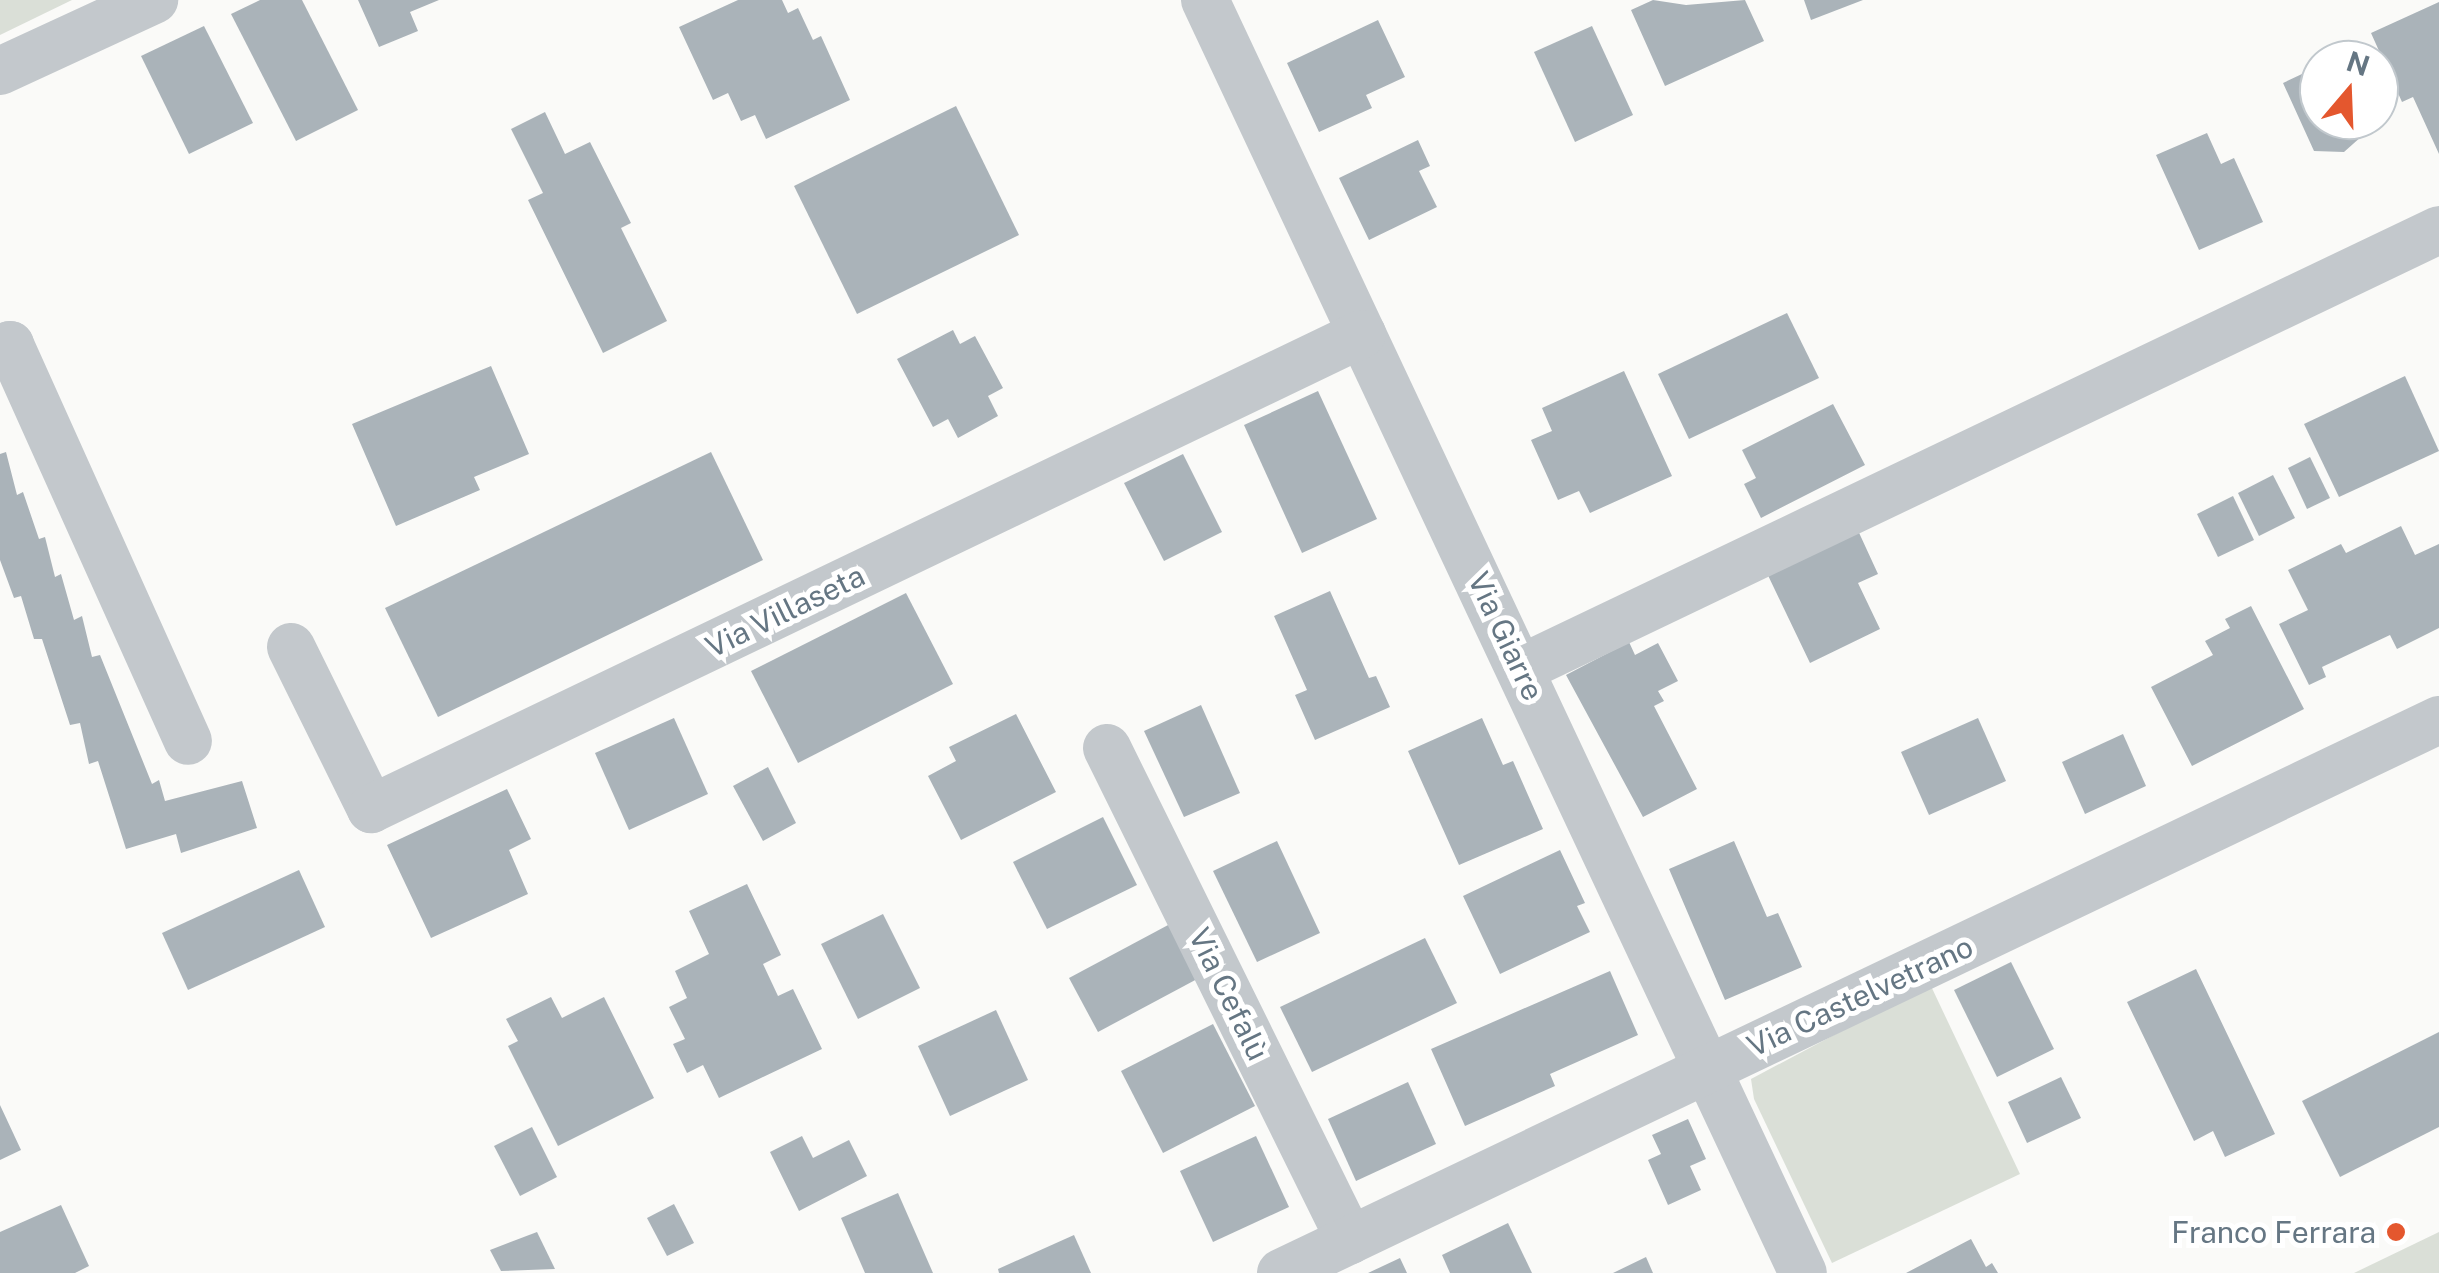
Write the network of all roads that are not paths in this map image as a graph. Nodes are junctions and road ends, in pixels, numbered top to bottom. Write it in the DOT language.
graph roads {
  1 [pos="154,0"];
  2 [pos="1205,0"];
  3 [pos="0,71"];
  4 [pos="2439,230"];
  5 [pos="1362,334"];
  6 [pos="0,349"];
  7 [pos="291,647"];
  8 [pos="1522,668"];
  9 [pos="2439,720"];
  10 [pos="188,740"];
  11 [pos="1107,748"];
  12 [pos="1704,1070"];
  13 [pos="1350,1240"];
  14 [pos="1281,1273"];
  15 [pos="1803,1273"];
  1 -- 3 [label="street"];
  2 -- 5 [label="street, Via Giarre"];
  4 -- 8 [label="street"];
  5 -- 7 [label="street, Via Villaseta"];
  5 -- 8 [label="street, Via Giarre"];
  6 -- 10 [label="street"];
  8 -- 12 [label="street, Via Giarre"];
  9 -- 12 [label="street, Via Castelvetrano"];
  11 -- 13 [label="street, Via Cefalù"];
  12 -- 13 [label="street, Via Castelvetrano"];
  12 -- 15 [label="street, Via Giarre"];
  13 -- 14 [label="street, Via Castelvetrano"];
}
